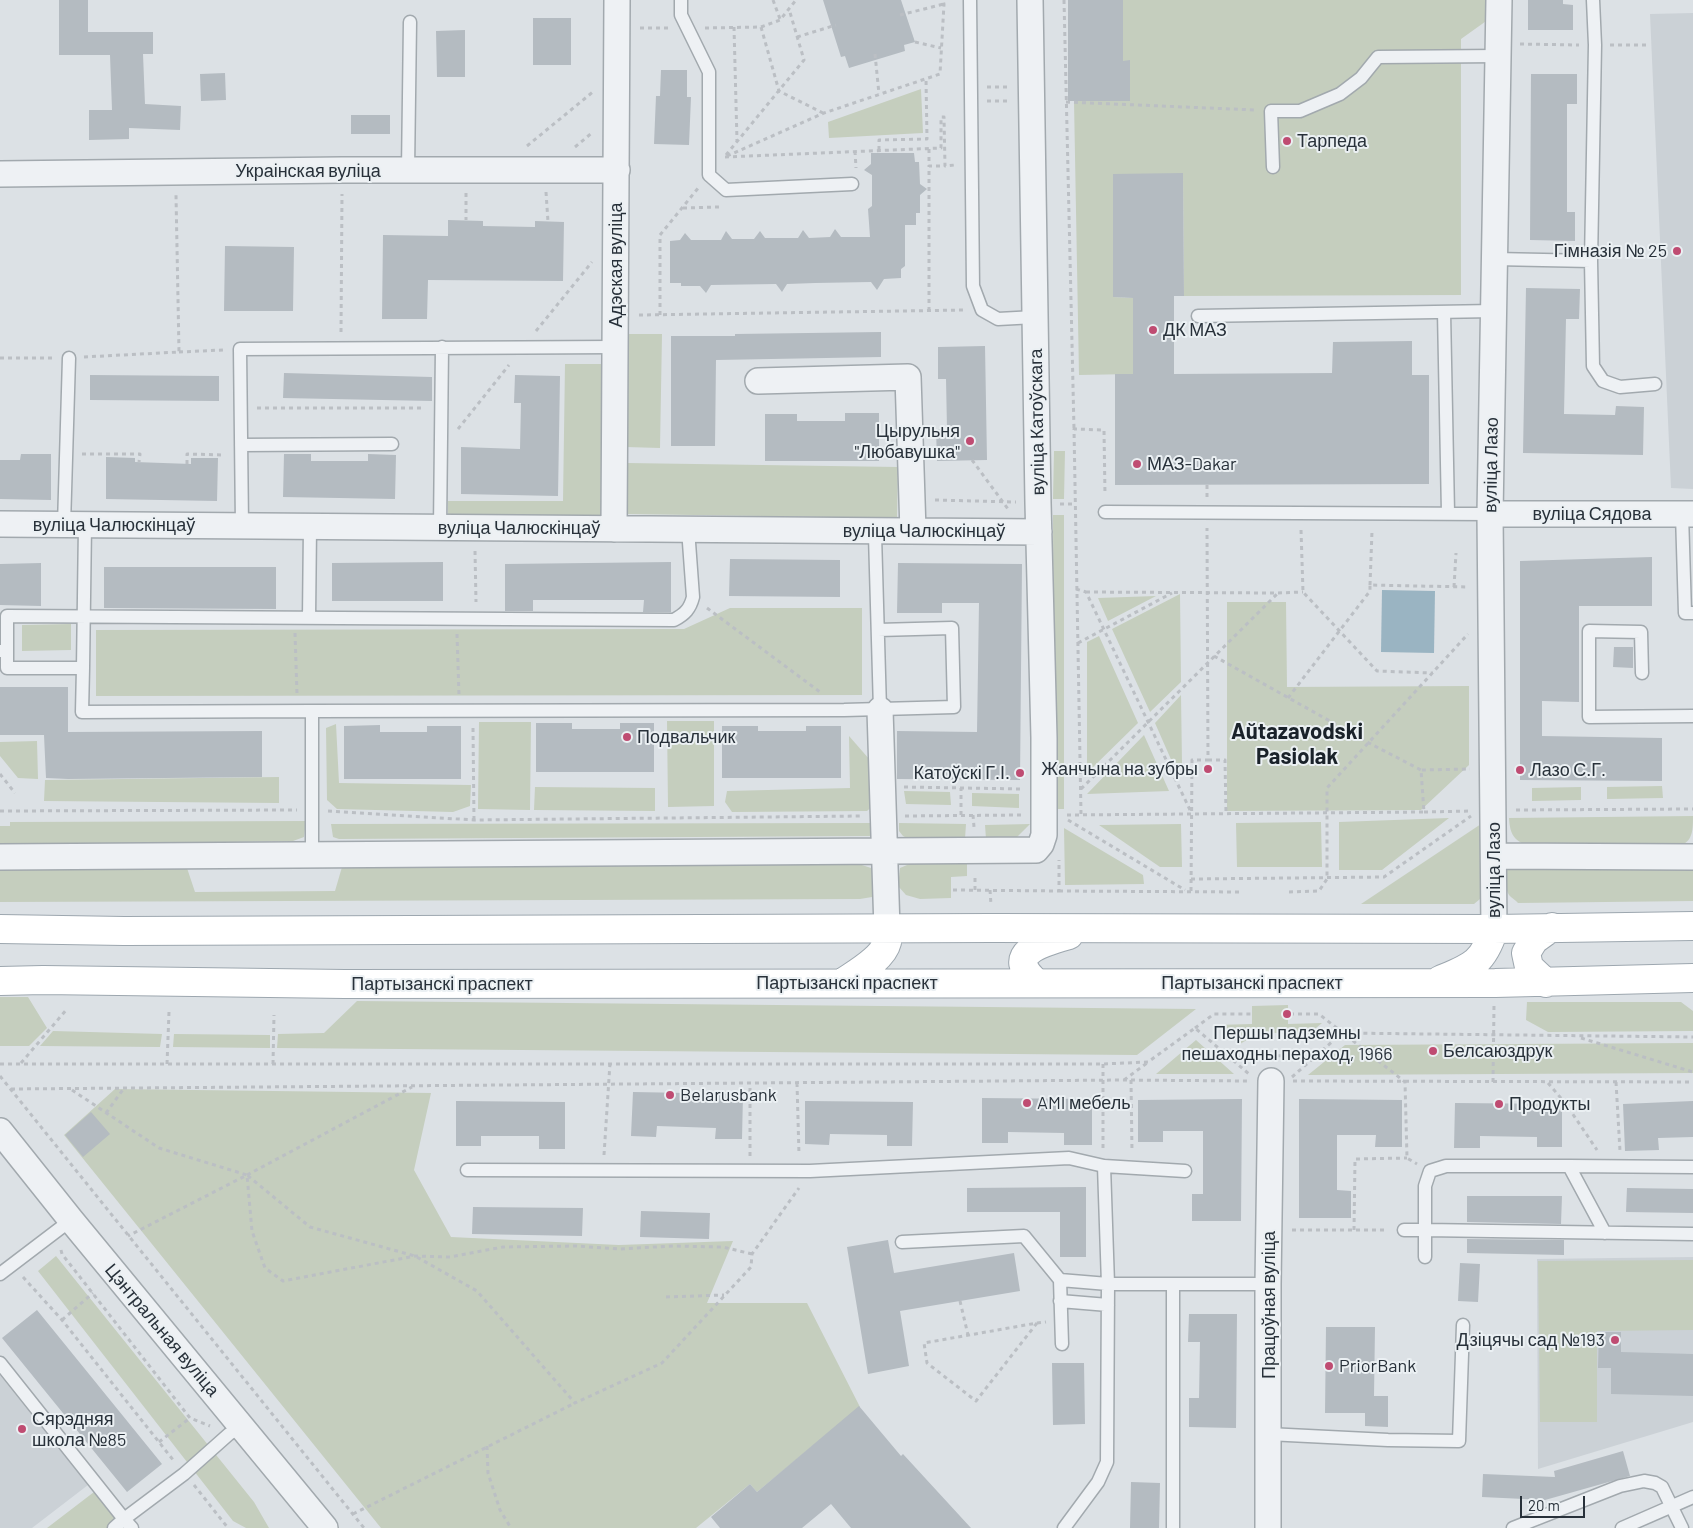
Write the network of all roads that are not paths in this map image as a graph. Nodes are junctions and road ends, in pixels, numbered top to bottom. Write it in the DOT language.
graph roads {
  1 [pos="618,0"];
  2 [pos="681,0"];
  3 [pos="970,0"];
  4 [pos="1030,0"];
  5 [pos="1499,0"];
  6 [pos="1593,0"];
  7 [pos="410,22"];
  8 [pos="1499,50"];
  9 [pos="1273,167"];
  10 [pos="408,170"];
  11 [pos="616,170"];
  12 [pos="0,174"];
  13 [pos="852,184"];
  14 [pos="1495,258"];
  15 [pos="1591,261"];
  16 [pos="1494,311"];
  17 [pos="1444,312"];
  18 [pos="1198,316"];
  19 [pos="1035,317"];
  20 [pos="442,347"];
  21 [pos="616,347"];
  22 [pos="69,358"];
  23 [pos="758,381"];
  24 [pos="1655,384"];
  25 [pos="392,444"];
  26 [pos="241,450"];
  27 [pos="1105,512"];
  28 [pos="1448,514"];
  29 [pos="1490,514"];
  30 [pos="1688,514"];
  31 [pos="0,524"];
  32 [pos="75,525"];
  33 [pos="242,526"];
  34 [pos="310,526"];
  35 [pos="440,528"];
  36 [pos="614,529"];
  37 [pos="688,529"];
  38 [pos="913,531"];
  39 [pos="1033,532"];
  40 [pos="875,535"];
  41 [pos="1693,613"];
  42 [pos="84,616"];
  43 [pos="309,618"];
  44 [pos="878,630"];
  45 [pos="4,651"];
  46 [pos="82,668"];
  47 [pos="1642,674"];
  48 [pos="880,710"];
  49 [pos="312,711"];
  50 [pos="1693,716"];
  51 [pos="885,852"];
  52 [pos="312,854"];
  53 [pos="1494,856"];
  54 [pos="0,857"];
  55 [pos="1693,857"];
  56 [pos="1693,926"];
  57 [pos="1552,927"];
  58 [pos="1092,928"];
  59 [pos="0,929"];
  60 [pos="887,929"];
  61 [pos="1494,929"];
  62 [pos="1693,978"];
  63 [pos="0,982"];
  64 [pos="1037,982"];
  65 [pos="842,983"];
  66 [pos="1431,983"];
  67 [pos="1546,983"];
  68 [pos="1265,1081"];
  69 [pos="0,1131"];
  70 [pos="1104,1166"];
  71 [pos="1569,1166"];
  72 [pos="1693,1167"];
  73 [pos="466,1170"];
  74 [pos="1185,1170"];
  75 [pos="71,1220"];
  76 [pos="1404,1230"];
  77 [pos="1425,1230"];
  78 [pos="1605,1233"];
  79 [pos="1693,1234"];
  80 [pos="902,1242"];
  81 [pos="1425,1257"];
  82 [pos="0,1274"];
  83 [pos="1060,1280"];
  84 [pos="1108,1284"];
  85 [pos="1173,1284"];
  86 [pos="1268,1284"];
  87 [pos="1060,1301"];
  88 [pos="1108,1305"];
  89 [pos="1463,1325"];
  90 [pos="1062,1344"];
  91 [pos="0,1363"];
  92 [pos="242,1426"];
  93 [pos="1268,1434"];
  94 [pos="1693,1497"];
  95 [pos="1672,1506"];
  96 [pos="128,1524"];
  97 [pos="114,1528"];
  98 [pos="325,1528"];
  99 [pos="1064,1528"];
  100 [pos="1173,1528"];
  101 [pos="1268,1528"];
  102 [pos="1513,1528"];
  103 [pos="1622,1528"];
  104 [pos="1682,1528"];
  1 -- 11 [label="street, Адэская вуліца"];
  2 -- 13 [label="lane"];
  3 -- 19 [label="lane"];
  4 -- 19 [label="street, вуліца Катоўскага"];
  5 -- 8 [label="street, вуліца Лазо"];
  6 -- 15 [label="lane"];
  7 -- 10 [label="lane"];
  8 -- 9 [label="lane"];
  8 -- 14 [label="street, вуліца Лазо"];
  10 -- 11 [label="street, Украінская вуліца"];
  10 -- 12 [label="street, Украінская вуліца"];
  11 -- 21 [label="street, Адэская вуліца"];
  14 -- 15 [label="lane"];
  14 -- 16 [label="street, вуліца Лазо"];
  15 -- 24 [label="lane"];
  16 -- 17 [label="lane"];
  16 -- 29 [label="street, вуліца Лазо"];
  17 -- 18 [label="lane"];
  17 -- 28 [label="lane"];
  19 -- 39 [label="street, вуліца Катоўскага"];
  20 -- 21 [label="lane"];
  20 -- 26 [label="lane"];
  20 -- 35 [label="lane"];
  21 -- 36 [label="street, Адэская вуліца"];
  22 -- 32 [label="lane"];
  23 -- 38 [label="street"];
  25 -- 26 [label="lane"];
  26 -- 33 [label="lane"];
  27 -- 28 [label="lane"];
  28 -- 29 [label="lane"];
  29 -- 30 [label="street, вуліца Сядова"];
  29 -- 53 [label="street, вуліца Лазо"];
  30 -- 41 [label="lane"];
  31 -- 32 [label="street, вуліца Чалюскінцаў"];
  32 -- 33 [label="street, вуліца Чалюскінцаў"];
  32 -- 42 [label="lane"];
  33 -- 34 [label="street, вуліца Чалюскінцаў"];
  34 -- 35 [label="street, вуліца Чалюскінцаў"];
  34 -- 43 [label="lane"];
  35 -- 36 [label="street, вуліца Чалюскінцаў"];
  36 -- 37 [label="street, вуліца Чалюскінцаў"];
  37 -- 38 [label="street, вуліца Чалюскінцаў"];
  37 -- 43 [label="lane"];
  38 -- 39 [label="street, вуліца Чалюскінцаў"];
  39 -- 51 [label="street, вуліца Катоўскага"];
  40 -- 44 [label="lane"];
  42 -- 43 [label="lane"];
  42 -- 45 [label="lane"];
  42 -- 46 [label="lane"];
  44 -- 48 [label="lane"];
  44 -- 48 [label="lane"];
  45 -- 46 [label="lane"];
  46 -- 49 [label="lane"];
  47 -- 50 [label="lane"];
  48 -- 49 [label="lane"];
  48 -- 51 [label="street"];
  49 -- 52 [label="lane"];
  51 -- 52 [label="street"];
  51 -- 60 [label="street"];
  52 -- 54 [label="street"];
  53 -- 55 [label="street"];
  53 -- 61 [label="street, вуліца Лазо"];
  56 -- 57 [label="main road"];
  57 -- 61 [label="main road"];
  57 -- 67 [label="main road"];
  58 -- 60 [label="main road"];
  58 -- 61 [label="main road"];
  58 -- 64 [label="main road"];
  59 -- 60 [label="main road"];
  60 -- 65 [label="main road"];
  61 -- 66 [label="main road"];
  62 -- 67 [label="main road, Партызанскі праспект"];
  63 -- 65 [label="main road, Партызанскі праспект"];
  64 -- 65 [label="main road, Партызанскі праспект"];
  64 -- 66 [label="main road, Партызанскі праспект"];
  66 -- 67 [label="main road, Партызанскі праспект"];
  68 -- 86 [label="street, Працоўная вуліца"];
  69 -- 75 [label="street, Цэнтральная вуліца"];
  70 -- 73 [label="lane"];
  70 -- 74 [label="lane"];
  70 -- 84 [label="lane"];
  71 -- 72 [label="lane"];
  71 -- 77 [label="lane"];
  71 -- 78 [label="lane"];
  75 -- 82 [label="lane"];
  75 -- 92 [label="street, Цэнтральная вуліца"];
  76 -- 77 [label="lane"];
  77 -- 78 [label="lane"];
  77 -- 81 [label="lane"];
  78 -- 79 [label="lane"];
  80 -- 83 [label="lane"];
  83 -- 84 [label="lane"];
  83 -- 87 [label="lane"];
  84 -- 85 [label="lane"];
  84 -- 88 [label="lane"];
  85 -- 86 [label="lane"];
  85 -- 100 [label="lane"];
  86 -- 93 [label="street, Працоўная вуліца"];
  87 -- 88 [label="lane"];
  87 -- 90 [label="lane"];
  88 -- 99 [label="lane"];
  89 -- 93 [label="lane"];
  91 -- 96 [label="lane"];
  92 -- 96 [label="lane"];
  92 -- 98 [label="street, Цэнтральная вуліца"];
  93 -- 101 [label="street, Працоўная вуліца"];
  94 -- 95 [label="lane"];
  95 -- 102 [label="lane"];
  95 -- 103 [label="lane"];
  95 -- 104 [label="lane"];
  96 -- 97 [label="lane"];
}
